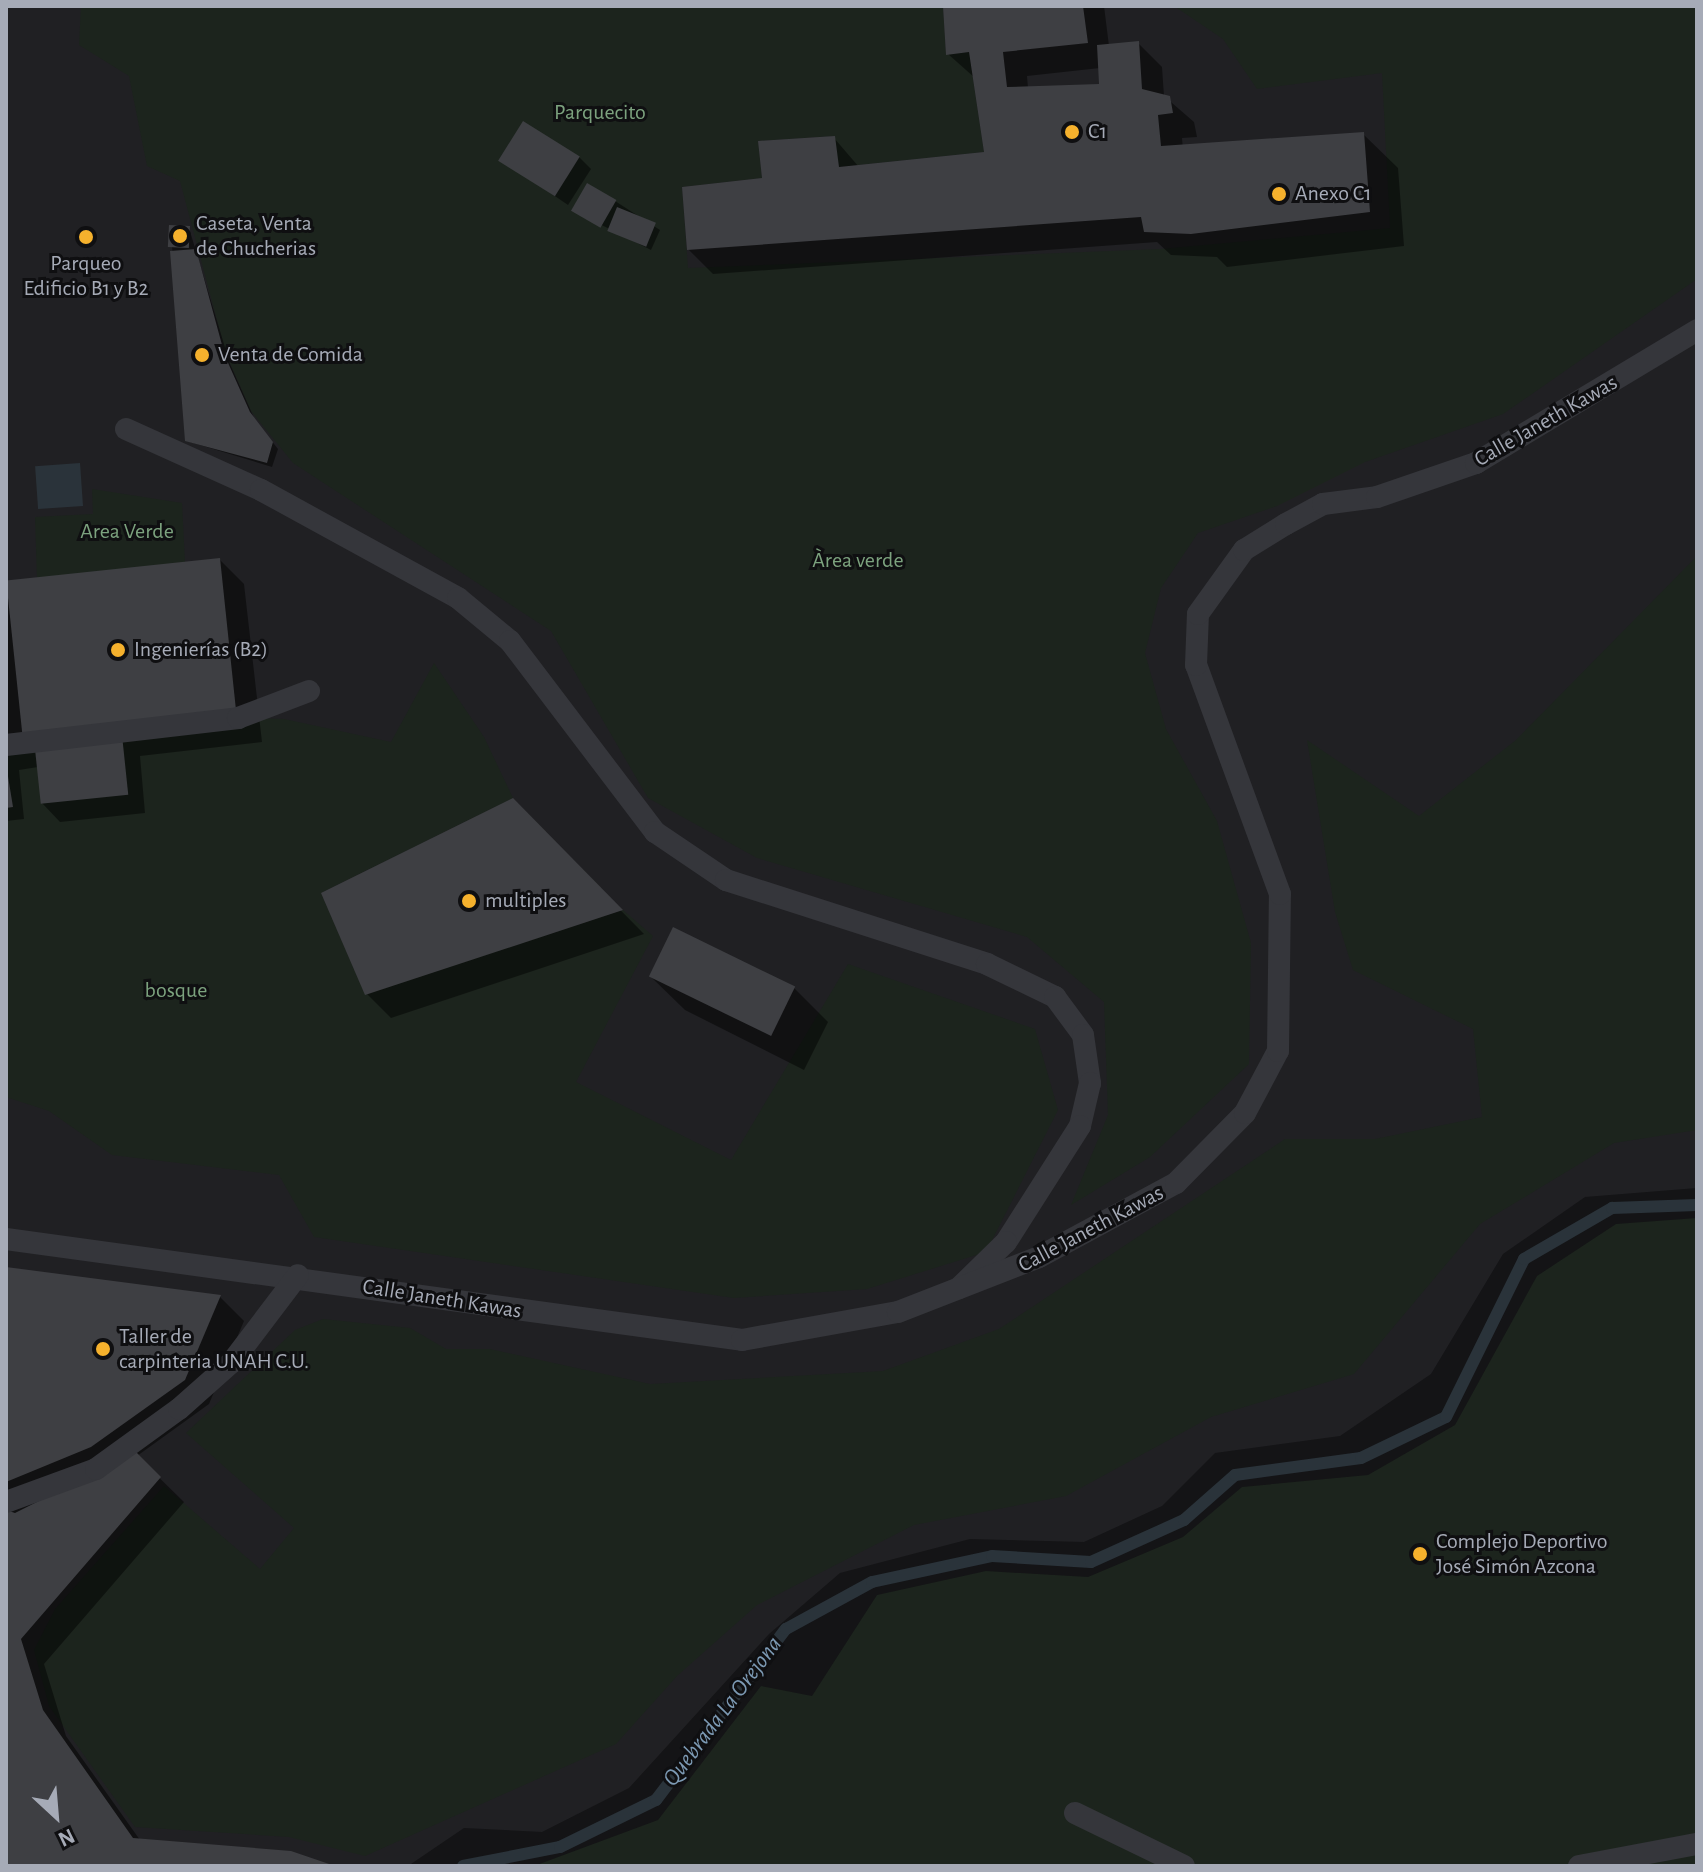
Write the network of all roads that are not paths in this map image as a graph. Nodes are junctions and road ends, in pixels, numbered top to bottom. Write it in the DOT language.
graph roads {
  1 [pos="1697,330"];
  2 [pos="126,429"];
  3 [pos="309,691"];
  4 [pos="6,745"];
  5 [pos="6,1239"];
  6 [pos="298,1275"];
  7 [pos="951,1295"];
  8 [pos="6,1502"];
  9 [pos="1075,1813"];
  10 [pos="1697,1844"];
  11 [pos="1184,1866"];
  12 [pos="1579,1866"];
  1 -- 7 [label="lane, Calle Janeth Kawas"];
  2 -- 7 [label="lane"];
  3 -- 4 [label="lane"];
  5 -- 6 [label="lane, Calle Janeth Kawas"];
  6 -- 7 [label="lane, Calle Janeth Kawas"];
  6 -- 8 [label="lane"];
  9 -- 11 [label="lane"];
  10 -- 12 [label="lane"];
}
